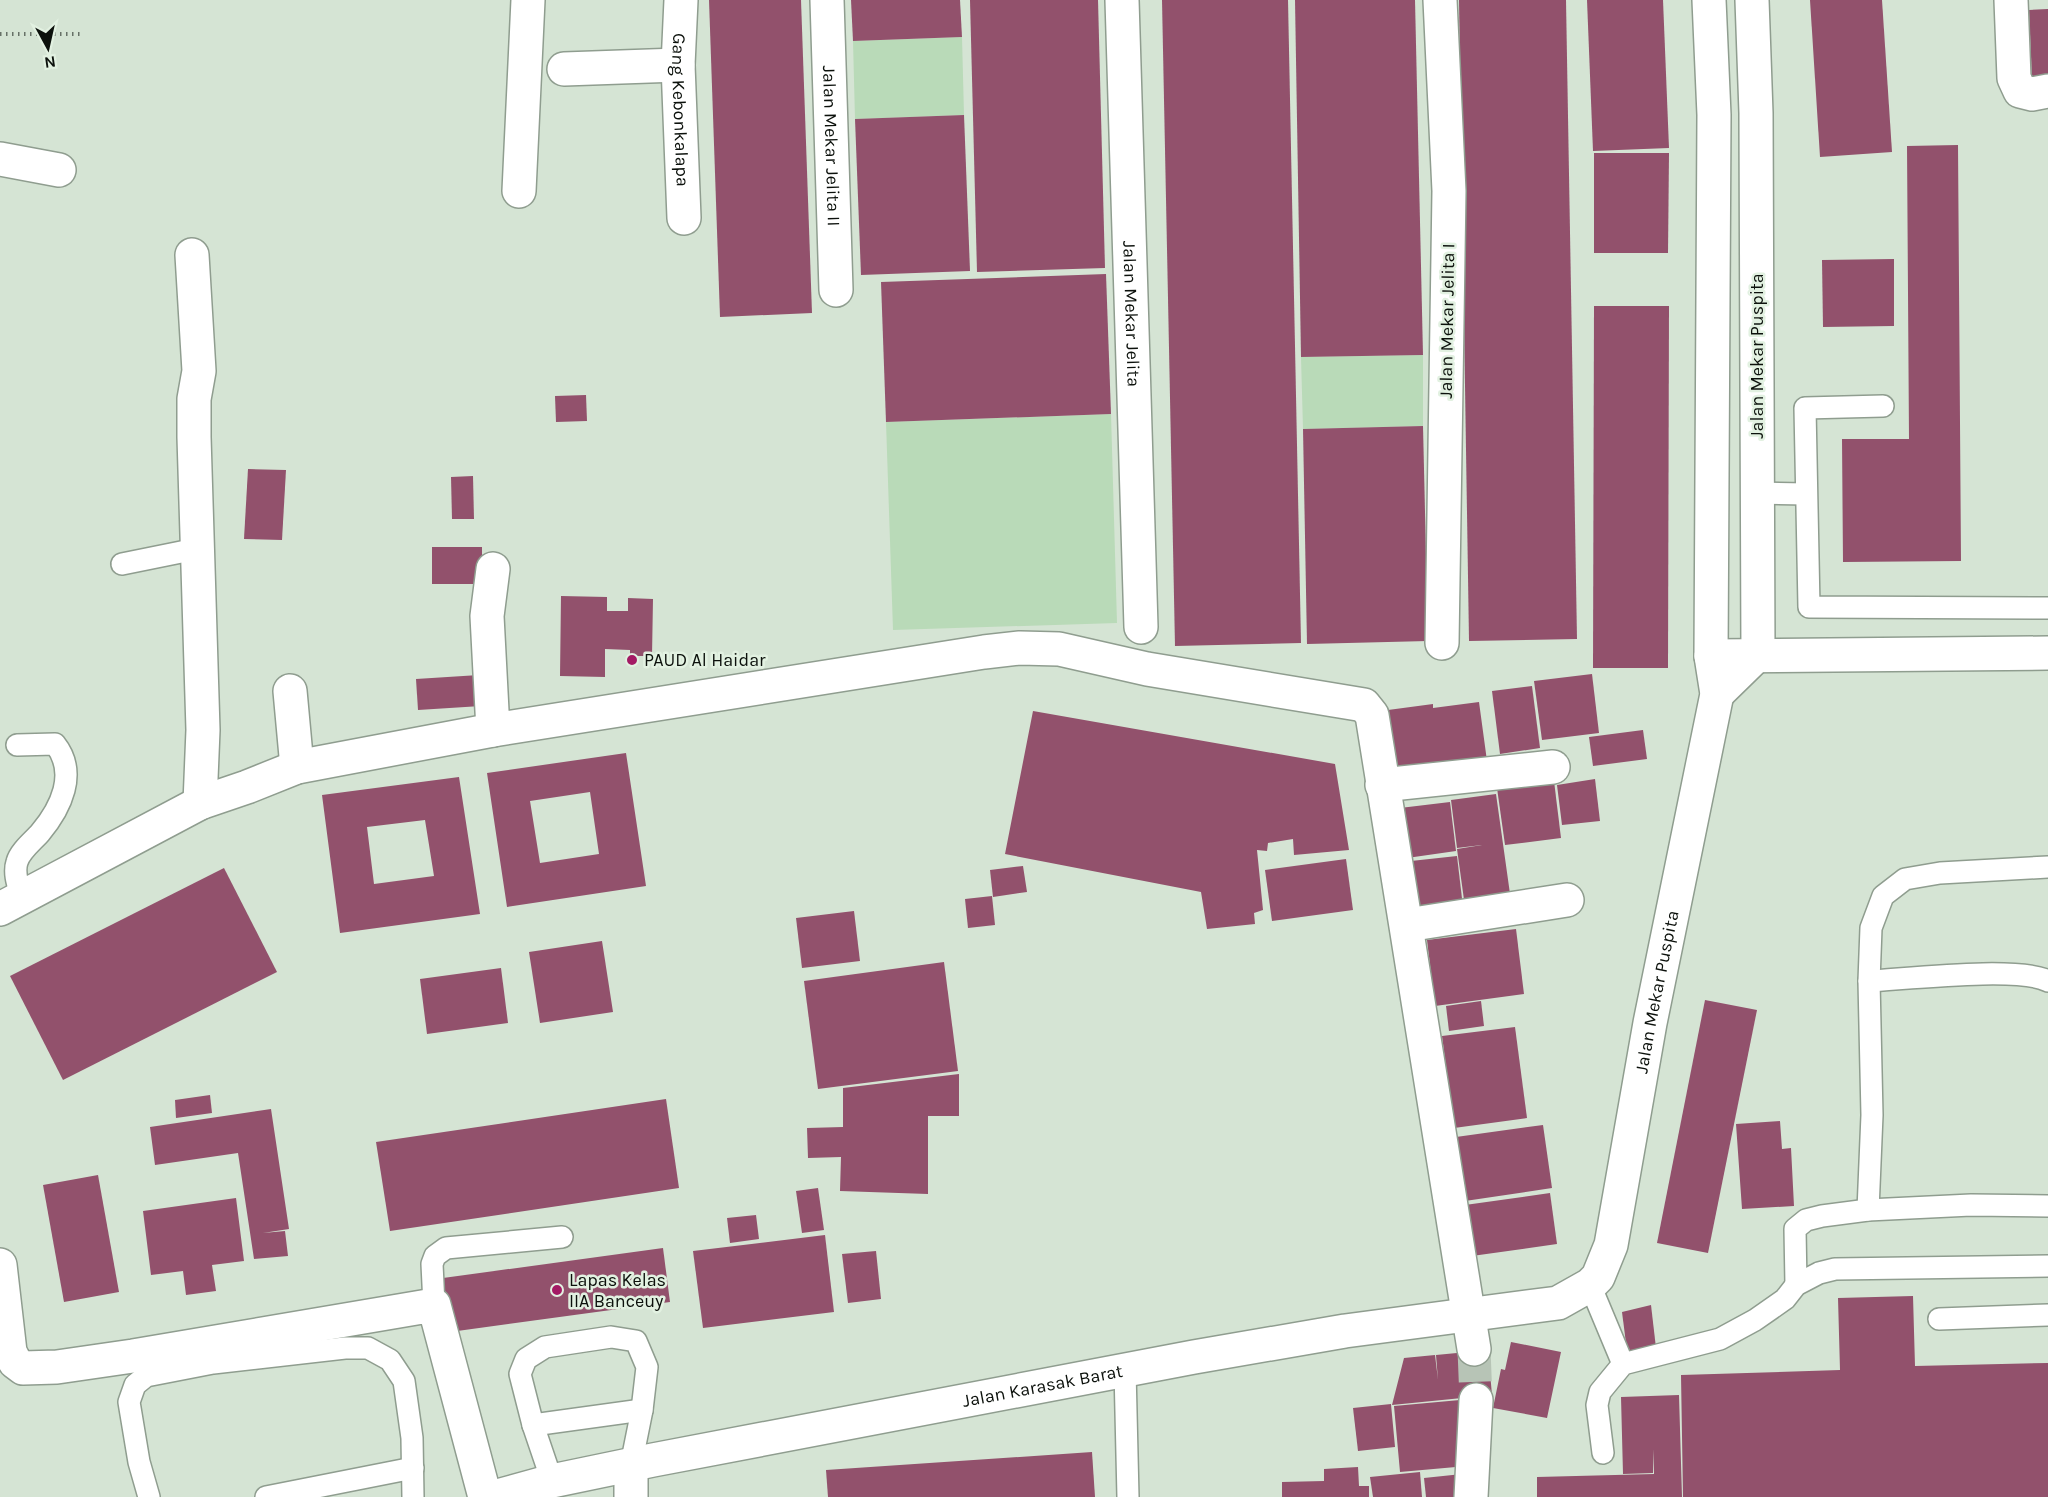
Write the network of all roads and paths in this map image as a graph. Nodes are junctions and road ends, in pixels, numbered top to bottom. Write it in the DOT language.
graph roads {
  1 [pos="528,0"];
  2 [pos="681,0"];
  3 [pos="827,0"];
  4 [pos="1122,0"];
  5 [pos="1440,0"];
  6 [pos="1709,0"];
  7 [pos="1752,0"];
  8 [pos="2011,0"];
  9 [pos="0,34"];
  10 [pos="80,34"];
  11 [pos="678,65"];
  12 [pos="564,69"];
  13 [pos="2048,91"];
  14 [pos="1756,113"];
  15 [pos="1714,115"];
  16 [pos="0,159"];
  17 [pos="59,170"];
  18 [pos="519,192"];
  19 [pos="684,218"];
  20 [pos="192,255"];
  21 [pos="836,290"];
  22 [pos="1883,406"];
  23 [pos="1757,493"];
  24 [pos="1806,494"];
  25 [pos="196,549"];
  26 [pos="122,564"];
  27 [pos="493,569"];
  28 [pos="2048,608"];
  29 [pos="1141,627"];
  30 [pos="1442,643"];
  31 [pos="2048,653"];
  32 [pos="1758,654"];
  33 [pos="1712,656"];
  34 [pos="290,691"];
  35 [pos="1717,694"];
  36 [pos="493,730"];
  37 [pos="17,745"];
  38 [pos="297,767"];
  39 [pos="1553,767"];
  40 [pos="1382,785"];
  41 [pos="200,803"];
  42 [pos="2048,867"];
  43 [pos="1567,900"];
  44 [pos="11,904"];
  45 [pos="1407,925"];
  46 [pos="1869,981"];
  47 [pos="2048,981"];
  48 [pos="2048,1206"];
  49 [pos="1868,1210"];
  50 [pos="562,1237"];
  51 [pos="0,1265"];
  52 [pos="2048,1266"];
  53 [pos="1590,1285"];
  54 [pos="1796,1285"];
  55 [pos="434,1305"];
  56 [pos="1470,1314"];
  57 [pos="2048,1315"];
  58 [pos="1939,1319"];
  59 [pos="1474,1349"];
  60 [pos="1623,1364"];
  61 [pos="1125,1370"];
  62 [pos="1476,1400"];
  63 [pos="642,1410"];
  64 [pos="533,1425"];
  65 [pos="1603,1453"];
  66 [pos="413,1468"];
  67 [pos="552,1481"];
  68 [pos="631,1481"];
  69 [pos="149,1497"];
  70 [pos="266,1497"];
  71 [pos="414,1497"];
  72 [pos="485,1497"];
  73 [pos="494,1497"];
  74 [pos="1128,1497"];
  75 [pos="1471,1497"];
  1 -- 18 [label="street"];
  2 -- 11 [label="street, Gang Kebonkalapa"];
  3 -- 21 [label="street, Jalan Mekar Jelita II"];
  4 -- 29 [label="street, Jalan Mekar Jelita"];
  5 -- 30 [label="street, Jalan Mekar Jelita I"];
  6 -- 15 [label="street, Jalan Mekar Puspita"];
  7 -- 14 [label="street, Jalan Mekar Puspita"];
  8 -- 13 [label="street"];
  9 -- 10 [label="path"];
  11 -- 12 [label="street"];
  11 -- 19 [label="street, Gang Kebonkalapa"];
  14 -- 15 [label="street"];
  14 -- 23 [label="street, Jalan Mekar Puspita"];
  15 -- 33 [label="street, Jalan Mekar Puspita"];
  16 -- 17 [label="street"];
  20 -- 25 [label="street"];
  22 -- 24 [label="lane"];
  23 -- 24 [label="lane"];
  23 -- 32 [label="street, Jalan Mekar Puspita"];
  24 -- 28 [label="lane"];
  25 -- 26 [label="lane"];
  25 -- 41 [label="street"];
  27 -- 36 [label="street"];
  31 -- 32 [label="street"];
  32 -- 33 [label="street"];
  32 -- 35 [label="street"];
  33 -- 35 [label="street, Jalan Mekar Puspita"];
  34 -- 38 [label="street"];
  35 -- 53 [label="street, Jalan Mekar Puspita"];
  36 -- 38 [label="street"];
  36 -- 40 [label="street"];
  37 -- 44 [label="lane"];
  38 -- 41 [label="street"];
  39 -- 40 [label="street"];
  40 -- 45 [label="street"];
  41 -- 44 [label="street"];
  42 -- 46 [label="lane"];
  43 -- 45 [label="street"];
  45 -- 56 [label="street"];
  46 -- 47 [label="lane"];
  46 -- 49 [label="lane"];
  48 -- 49 [label="lane"];
  49 -- 54 [label="lane"];
  50 -- 55 [label="lane"];
  51 -- 55 [label="street"];
  52 -- 54 [label="lane"];
  53 -- 56 [label="street, Jalan Karasak Barat"];
  53 -- 60 [label="lane"];
  54 -- 60 [label="lane"];
  55 -- 72 [label="street"];
  56 -- 59 [label="street"];
  56 -- 61 [label="street, Jalan Karasak Barat"];
  57 -- 58 [label="lane"];
  60 -- 65 [label="lane"];
  61 -- 68 [label="street, Jalan Karasak Barat"];
  61 -- 74 [label="lane"];
  62 -- 75 [label="street"];
  63 -- 64 [label="lane"];
  63 -- 64 [label="lane"];
  63 -- 68 [label="lane"];
  64 -- 67 [label="lane"];
  66 -- 69 [label="lane"];
  66 -- 70 [label="lane"];
  66 -- 71 [label="lane"];
  67 -- 68 [label="street, Jalan Karasak Barat"];
  67 -- 73 [label="street, Jalan Karasak Barat"];
}
